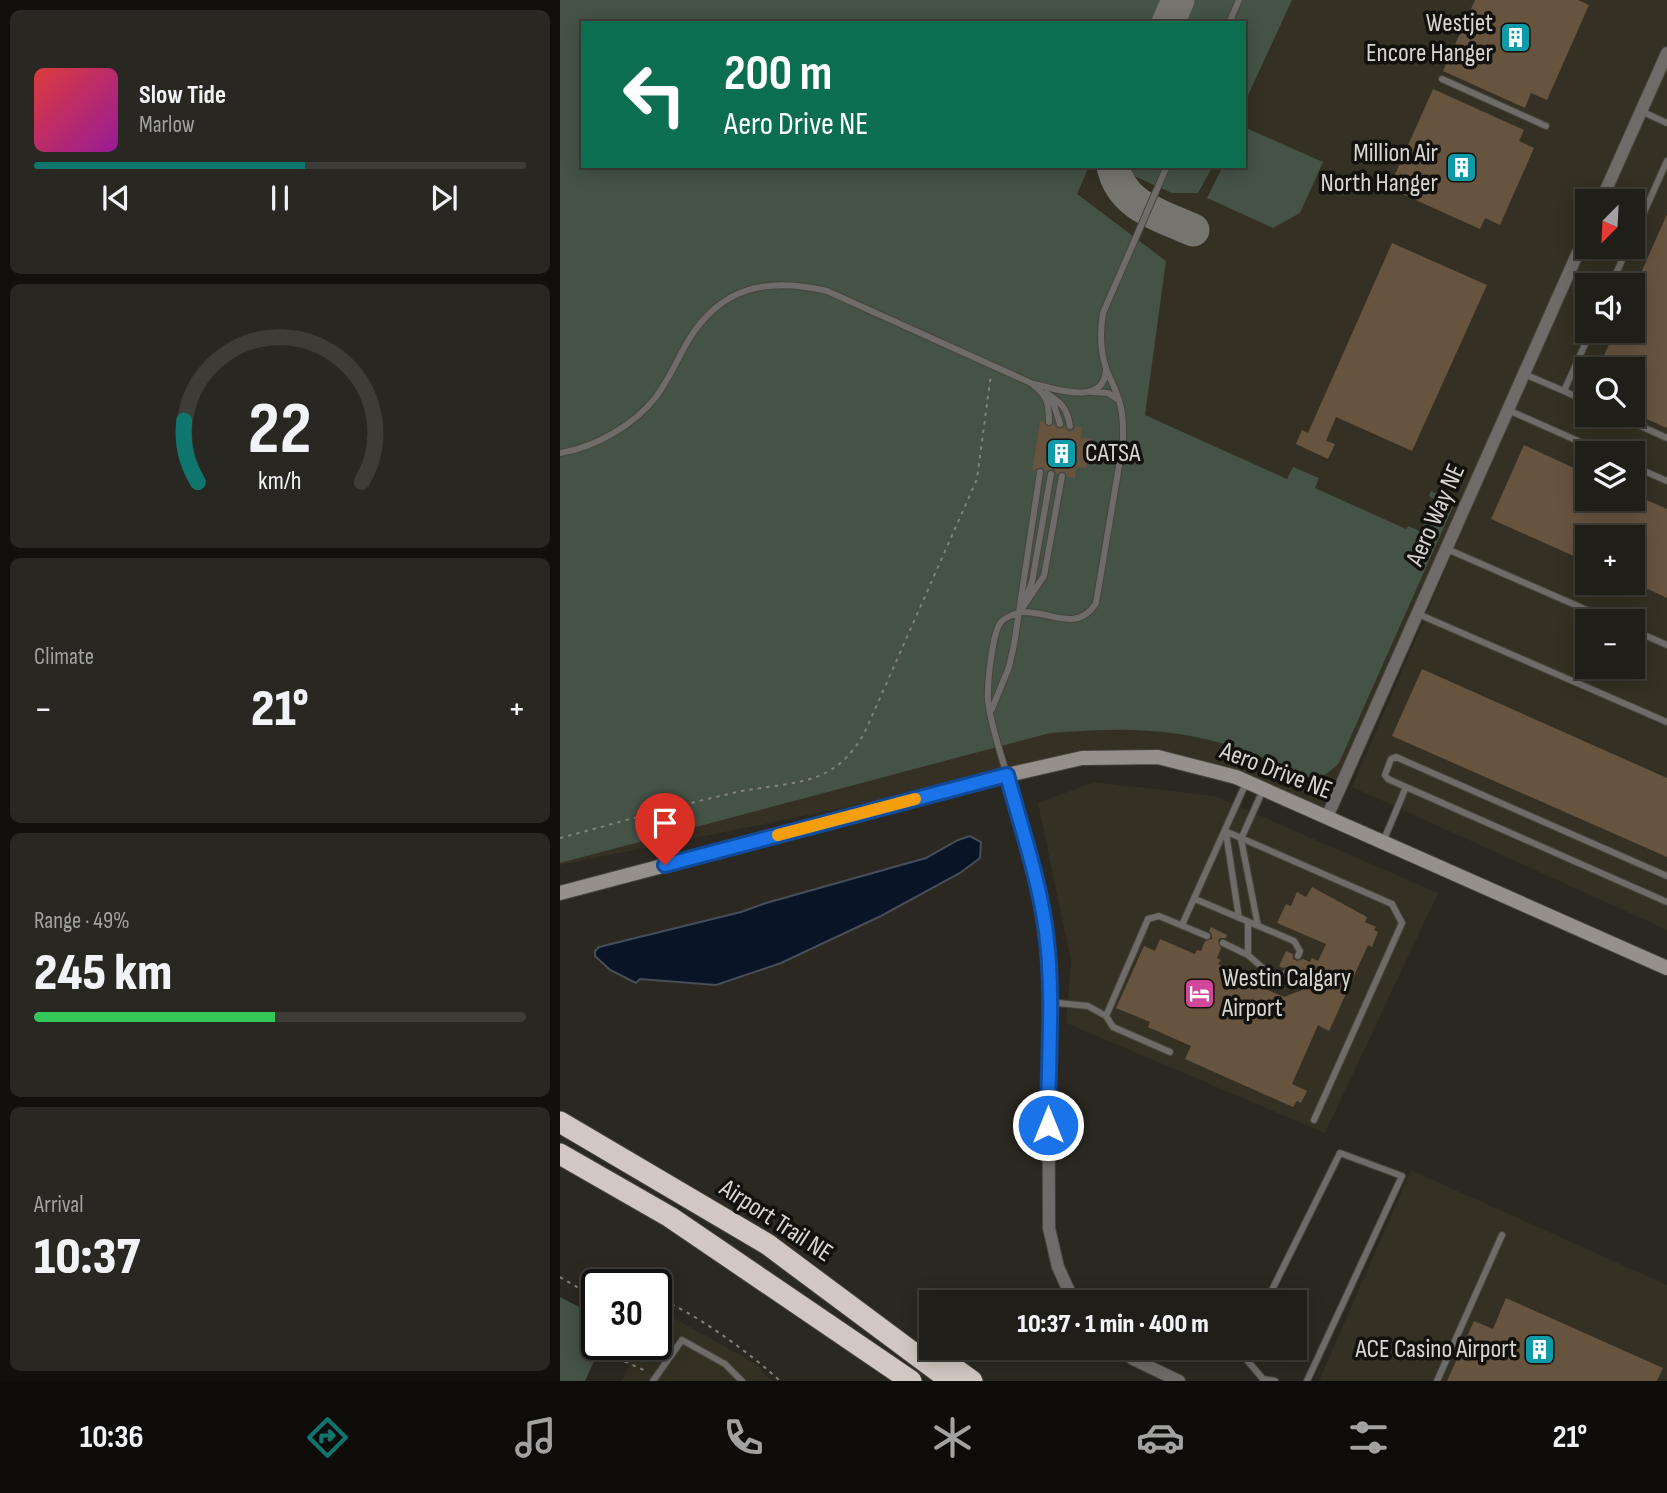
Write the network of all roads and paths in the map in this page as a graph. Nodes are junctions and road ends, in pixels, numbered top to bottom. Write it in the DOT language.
graph roads {
  1 [pos="1239,0"];
  2 [pos="1230,21"];
  3 [pos="1667,53"];
  4 [pos="1441,79"];
  5 [pos="1641,111"];
  6 [pos="1667,123"];
  7 [pos="1546,127"];
  8 [pos="1667,161"];
  9 [pos="1166,168"];
  10 [pos="1606,189"];
  11 [pos="1645,210"];
  12 [pos="1575,259"];
  13 [pos="1586,343"];
  14 [pos="992,366"];
  15 [pos="1106,368"];
  16 [pos="1524,374"];
  17 [pos="1031,383"];
  18 [pos="1564,391"];
  19 [pos="1090,392"];
  20 [pos="1045,394"];
  21 [pos="1575,396"];
  22 [pos="1120,404"];
  23 [pos="1508,410"];
  24 [pos="1049,422"];
  25 [pos="1060,424"];
  26 [pos="1070,426"];
  27 [pos="1643,427"];
  28 [pos="1667,438"];
  29 [pos="1578,441"];
  30 [pos="560,453"];
  31 [pos="1645,471"];
  32 [pos="1040,472"];
  33 [pos="1052,474"];
  34 [pos="1062,476"];
  35 [pos="1667,481"];
  36 [pos="1447,549"];
  37 [pos="1584,609"];
  38 [pos="1020,612"];
  39 [pos="1418,614"];
  40 [pos="1645,635"];
  41 [pos="1667,645"];
  42 [pos="991,718"];
  43 [pos="1667,722"];
  44 [pos="1007,775"];
  45 [pos="1247,782"];
  46 [pos="1406,787"];
  47 [pos="1264,789"];
  48 [pos="1327,817"];
  49 [pos="1226,831"];
  50 [pos="560,838"];
  51 [pos="1241,839"];
  52 [pos="1383,842"];
  53 [pos="1667,876"];
  54 [pos="560,892"];
  55 [pos="1195,899"];
  56 [pos="1667,902"];
  57 [pos="1239,918"];
  58 [pos="1248,922"];
  59 [pos="1182,925"];
  60 [pos="1258,926"];
  61 [pos="1207,936"];
  62 [pos="1223,943"];
  63 [pos="1248,955"];
  64 [pos="1298,956"];
  65 [pos="1667,968"];
  66 [pos="1291,971"];
  67 [pos="1048,1003"];
  68 [pos="1106,1016"];
  69 [pos="1170,1052"];
  70 [pos="1314,1120"];
  71 [pos="560,1122"];
  72 [pos="560,1154"];
  73 [pos="670,1217"];
  74 [pos="1502,1235"];
  75 [pos="767,1244"];
  76 [pos="560,1277"];
  77 [pos="581,1289"];
  78 [pos="1069,1290"];
  79 [pos="1272,1290"];
  80 [pos="672,1305"];
  81 [pos="621,1360"];
  82 [pos="1135,1360"];
  83 [pos="1247,1360"];
  84 [pos="654,1378"];
  85 [pos="1263,1380"];
  86 [pos="742,1381"];
  87 [pos="779,1381"];
  88 [pos="888,1381"];
  89 [pos="911,1381"];
  90 [pos="951,1381"];
  91 [pos="972,1381"];
  92 [pos="1179,1381"];
  93 [pos="1275,1381"];
  94 [pos="1307,1381"];
  95 [pos="1437,1381"];
  1 -- 2 [label="lane"];
  3 -- 5 [label="street"];
  4 -- 7 [label="lane"];
  5 -- 6 [label="lane"];
  5 -- 10 [label="street"];
  8 -- 11 [label="lane"];
  9 -- 15 [label="lane"];
  12 -- 16 [label="street, Aero Way NE"];
  13 -- 18 [label="lane"];
  14 -- 17 [label="lane"];
  14 -- 30 [label="lane"];
  14 -- 50 [label="path"];
  15 -- 19 [label="lane"];
  15 -- 22 [label="lane"];
  16 -- 18 [label="lane"];
  16 -- 23 [label="street, Aero Way NE"];
  17 -- 19 [label="lane"];
  17 -- 20 [label="lane"];
  18 -- 21 [label="lane"];
  19 -- 22 [label="lane"];
  20 -- 24 [label="lane"];
  20 -- 25 [label="lane"];
  20 -- 26 [label="lane"];
  22 -- 38 [label="lane"];
  23 -- 29 [label="lane"];
  23 -- 36 [label="street, Aero Way NE"];
  27 -- 28 [label="lane"];
  31 -- 35 [label="lane"];
  32 -- 38 [label="lane"];
  33 -- 38 [label="lane"];
  34 -- 38 [label="lane"];
  36 -- 37 [label="lane"];
  36 -- 39 [label="street, Aero Way NE"];
  38 -- 42 [label="lane"];
  38 -- 42 [label="lane"];
  39 -- 43 [label="lane"];
  39 -- 48 [label="street, Aero Way NE"];
  40 -- 41 [label="lane"];
  42 -- 44 [label="lane"];
  44 -- 45 [label="street, Aero Drive NE"];
  44 -- 54 [label="street, Aero Drive NE"];
  44 -- 67 [label="street"];
  45 -- 47 [label="street, Aero Drive NE"];
  45 -- 49 [label="lane"];
  46 -- 52 [label="lane"];
  46 -- 53 [label="lane"];
  46 -- 56 [label="lane"];
  47 -- 48 [label="street, Aero Drive NE"];
  47 -- 51 [label="lane"];
  48 -- 52 [label="street, Aero Drive NE"];
  49 -- 51 [label="lane"];
  49 -- 55 [label="lane"];
  49 -- 57 [label="lane"];
  51 -- 60 [label="lane"];
  51 -- 70 [label="lane"];
  52 -- 65 [label="street, Aero Drive NE"];
  55 -- 57 [label="lane"];
  55 -- 59 [label="lane"];
  57 -- 58 [label="lane"];
  58 -- 60 [label="lane"];
  58 -- 63 [label="lane"];
  59 -- 61 [label="lane"];
  59 -- 68 [label="lane"];
  60 -- 64 [label="lane"];
  62 -- 63 [label="lane"];
  63 -- 66 [label="lane"];
  67 -- 68 [label="lane"];
  67 -- 78 [label="street"];
  68 -- 69 [label="lane"];
  71 -- 75 [label="highway, Airport Trail NE"];
  72 -- 73 [label="highway, Airport Trail NE"];
  73 -- 88 [label="highway"];
  73 -- 89 [label="highway, Airport Trail NE"];
  74 -- 95 [label="lane"];
  75 -- 90 [label="highway, Airport Trail NE"];
  75 -- 91 [label="highway"];
  76 -- 77 [label="path"];
  79 -- 94 [label="lane"];
  80 -- 87 [label="path"];
  81 -- 84 [label="path"];
  82 -- 92 [label="street"];
  83 -- 85 [label="lane"];
  84 -- 86 [label="lane"];
  85 -- 93 [label="lane"];
}
